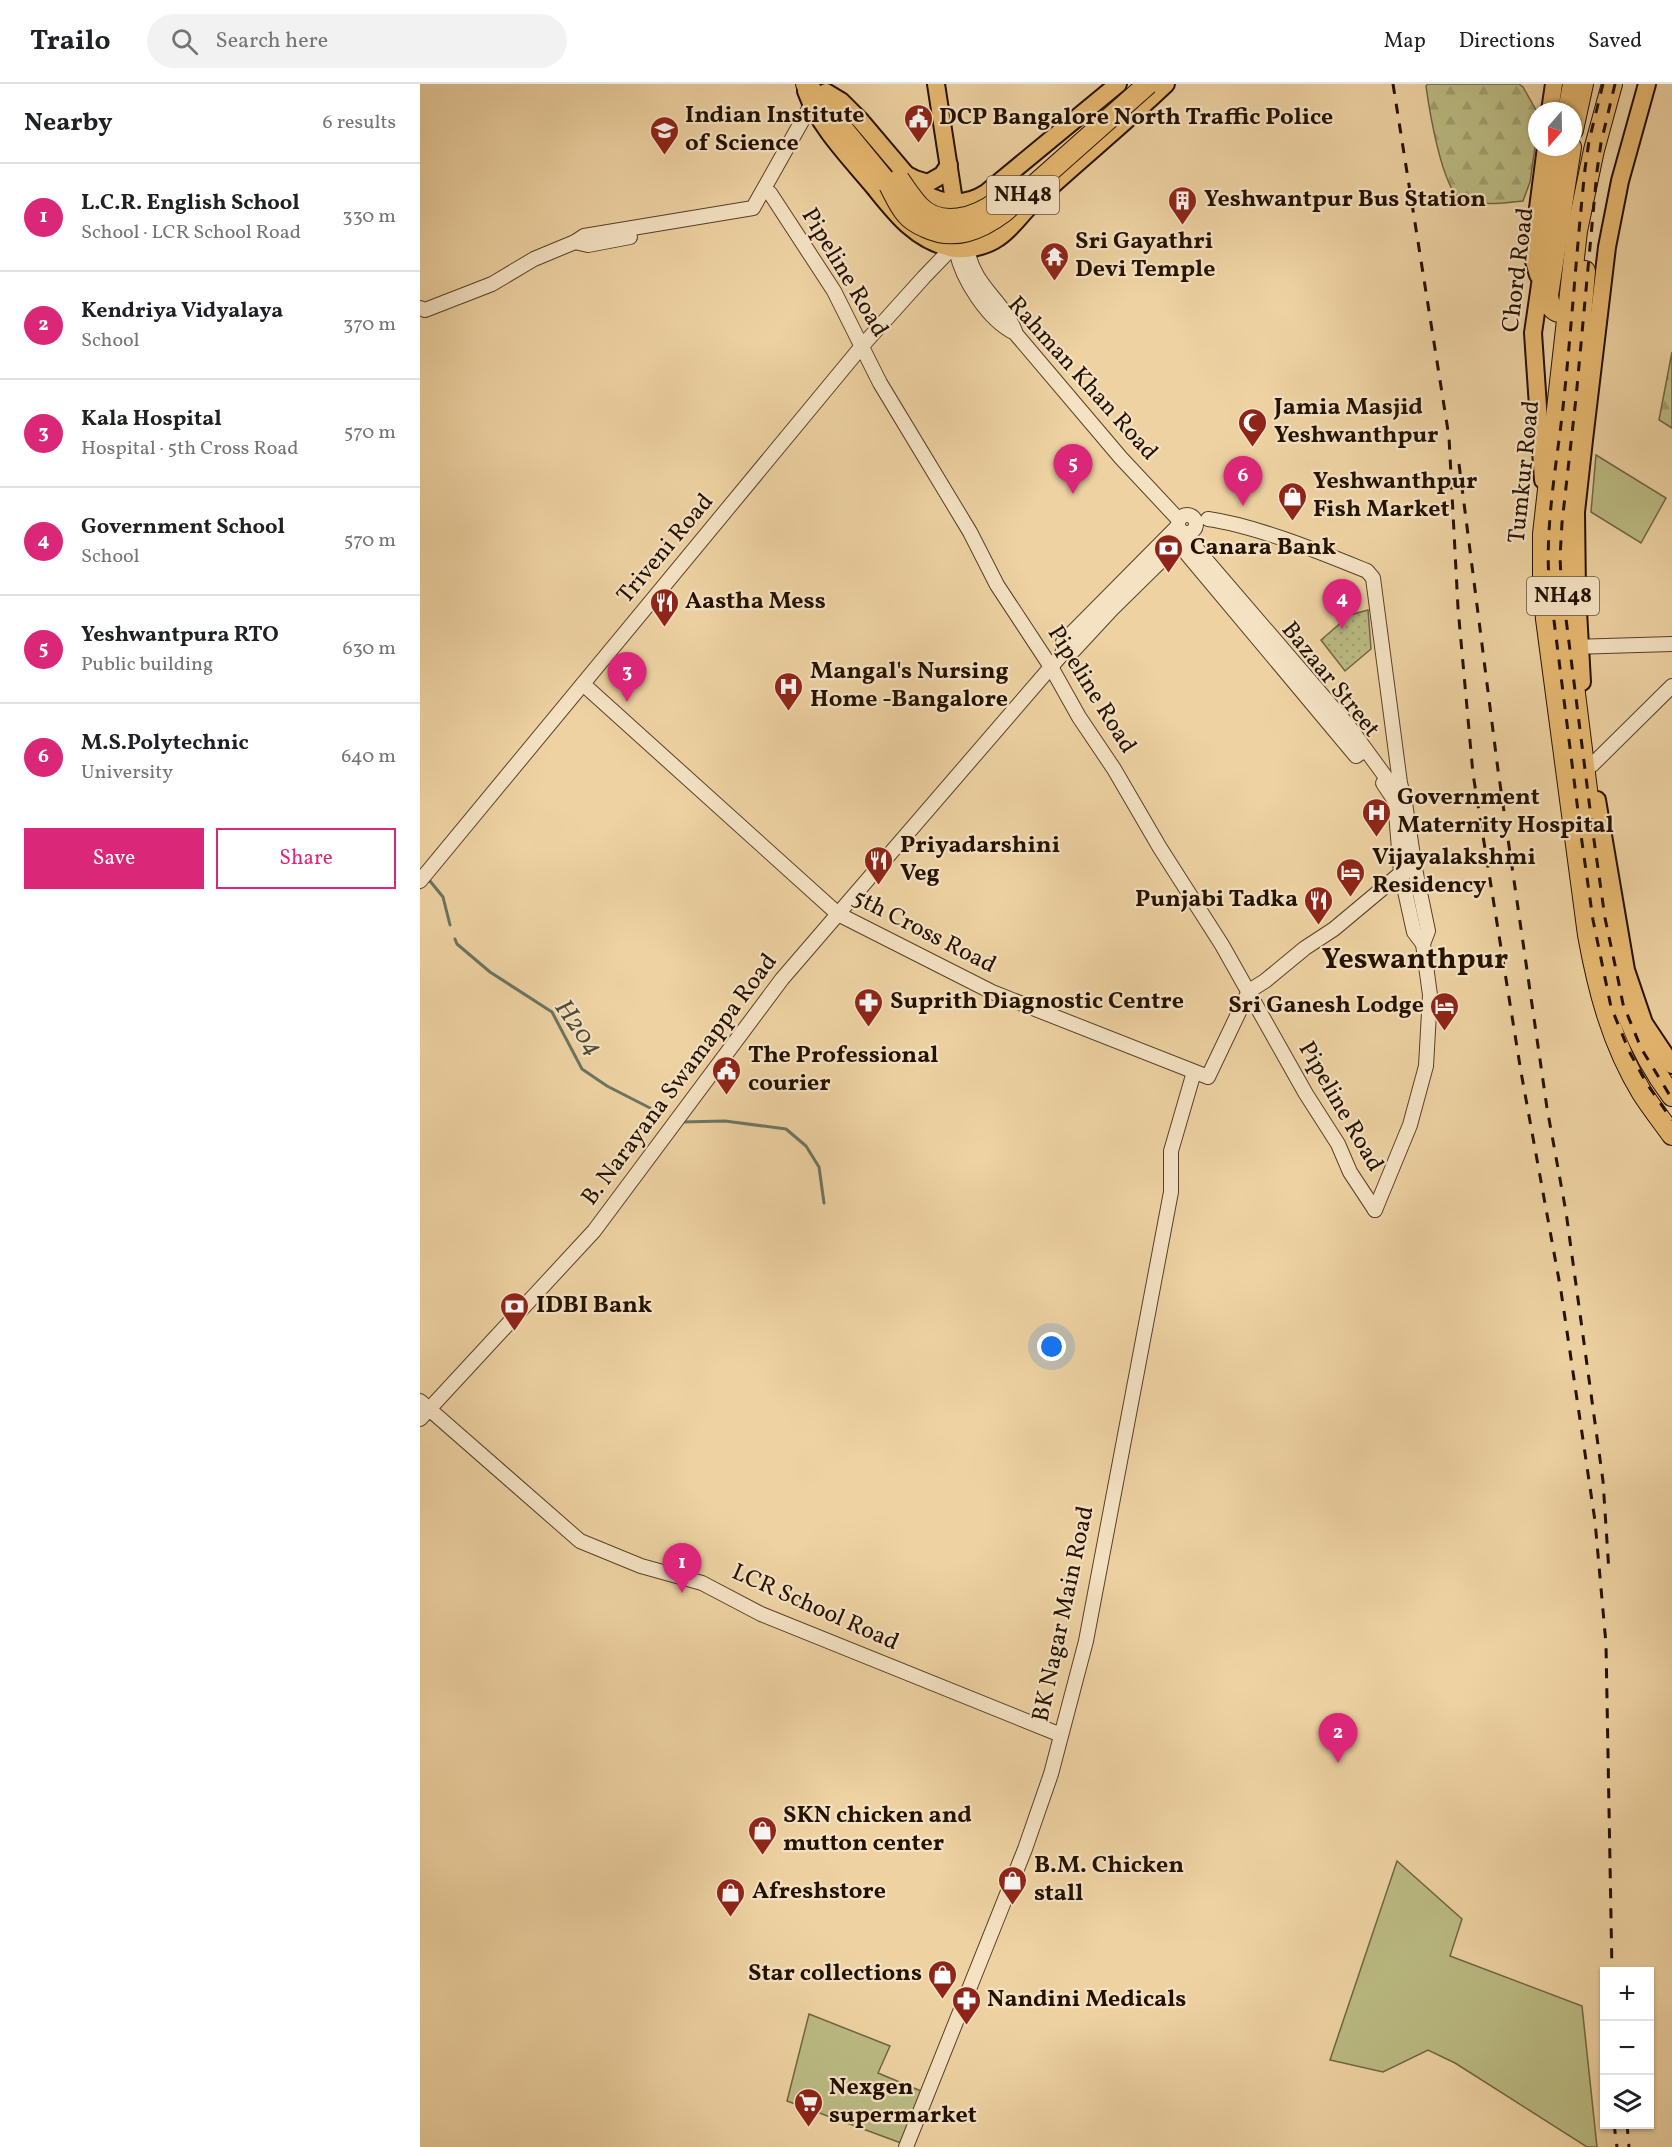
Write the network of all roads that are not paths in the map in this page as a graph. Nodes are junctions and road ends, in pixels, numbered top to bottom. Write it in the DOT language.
graph roads {
  1 [pos="805,84"];
  2 [pos="936,84"];
  3 [pos="948,84"];
  4 [pos="1119,84"];
  5 [pos="1131,84"];
  6 [pos="1148,84"];
  7 [pos="1166,84"];
  8 [pos="1554,84"];
  9 [pos="1571,84"];
  10 [pos="1583,84"];
  11 [pos="1612,84"];
  12 [pos="1623,84"];
  13 [pos="1647,84"];
  14 [pos="818,98"];
  15 [pos="1551,102"];
  16 [pos="1568,102"];
  17 [pos="1579,102"];
  18 [pos="1545,156"];
  19 [pos="1559,156"];
  20 [pos="1570,156"];
  21 [pos="949,165"];
  22 [pos="902,181"];
  23 [pos="770,193"];
  24 [pos="961,203"];
  25 [pos="891,208"];
  26 [pos="575,242"];
  27 [pos="958,252"];
  28 [pos="1539,282"];
  29 [pos="420,308"];
  30 [pos="1568,312"];
  31 [pos="862,346"];
  32 [pos="1572,494"];
  33 [pos="1545,508"];
  34 [pos="1202,520"];
  35 [pos="1183,531"];
  36 [pos="1672,644"];
  37 [pos="1574,647"];
  38 [pos="1051,667"];
  39 [pos="583,684"];
  40 [pos="1672,686"];
  41 [pos="1592,765"];
  42 [pos="1394,785"];
  43 [pos="1408,871"];
  44 [pos="420,881"];
  45 [pos="838,915"];
  46 [pos="1249,991"];
  47 [pos="1637,1023"];
  48 [pos="1672,1064"];
  49 [pos="1194,1072"];
  50 [pos="1672,1096"];
  51 [pos="1672,1135"];
  52 [pos="423,1410"];
  53 [pos="1061,1735"];
  54 [pos="906,2147"];
  1 -- 14 [label="main road"];
  1 -- 22 [label="highway, NH48"];
  2 -- 21 [label="main road"];
  3 -- 24 [label="main road"];
  4 -- 24 [label="main road"];
  5 -- 22 [label="highway, NH48, bridge"];
  6 -- 22 [label="highway, NH48, bridge"];
  7 -- 27 [label="main road"];
  8 -- 15 [label="main road"];
  9 -- 16 [label="main road"];
  10 -- 17 [label="highway"];
  11 -- 30 [label="highway, Tumkur Road / NH48"];
  12 -- 32 [label="highway, Tumkur Road / NH48"];
  13 -- 32 [label="main road"];
  14 -- 22 [label="highway, NH48"];
  14 -- 23 [label="street"];
  14 -- 25 [label="main road"];
  14 -- 26 [label="street"];
  18 -- 28 [label="main road"];
  19 -- 28 [label="main road, Chord Road"];
  20 -- 30 [label="highway"];
  21 -- 22 [label="main road"];
  21 -- 24 [label="main road"];
  22 -- 24 [label="main road"];
  22 -- 25 [label="main road"];
  23 -- 26 [label="street"];
  23 -- 31 [label="street, Pipeline Road"];
  24 -- 27 [label="main road"];
  25 -- 27 [label="main road"];
  26 -- 29 [label="street"];
  27 -- 31 [label="street, Triveni Road"];
  27 -- 35 [label="street, Rahman Khan Road"];
  28 -- 33 [label="main road, Chord Road"];
  30 -- 33 [label="highway, Tumkur Road / NH48"];
  31 -- 38 [label="street, Pipeline Road"];
  31 -- 39 [label="street, Triveni Road"];
  32 -- 37 [label="highway, Tumkur Road / NH48"];
  33 -- 51 [label="highway, Tumkur Road / NH48"];
  34 -- 35 [label="street"];
  34 -- 42 [label="street"];
  34 -- 42 [label="street"];
  35 -- 38 [label="street, B. Narayana Swamappa Road"];
  35 -- 42 [label="street"];
  35 -- 42 [label="street, Bazaar Street"];
  36 -- 37 [label="street"];
  37 -- 41 [label="main road"];
  37 -- 47 [label="highway, Tumkur Road / NH48"];
  38 -- 45 [label="street, B. Narayana Swamappa Road"];
  38 -- 46 [label="street, Pipeline Road"];
  39 -- 44 [label="street, Triveni Road"];
  39 -- 45 [label="street, 5th Cross Road"];
  40 -- 41 [label="street"];
  41 -- 47 [label="main road"];
  42 -- 43 [label="street, Bazaar Street"];
  42 -- 43 [label="street"];
  43 -- 46 [label="street"];
  43 -- 46 [label="street, Pipeline Road"];
  45 -- 49 [label="street, 5th Cross Road"];
  45 -- 52 [label="street, B. Narayana Swamappa Road"];
  46 -- 49 [label="street, 5th Cross Road"];
  47 -- 48 [label="main road"];
  47 -- 50 [label="highway, Tumkur Road / NH48"];
  49 -- 53 [label="street, BK Nagar Main Road"];
  52 -- 53 [label="street, LCR School Road"];
  53 -- 54 [label="street, BK Nagar Main Road"];
}
